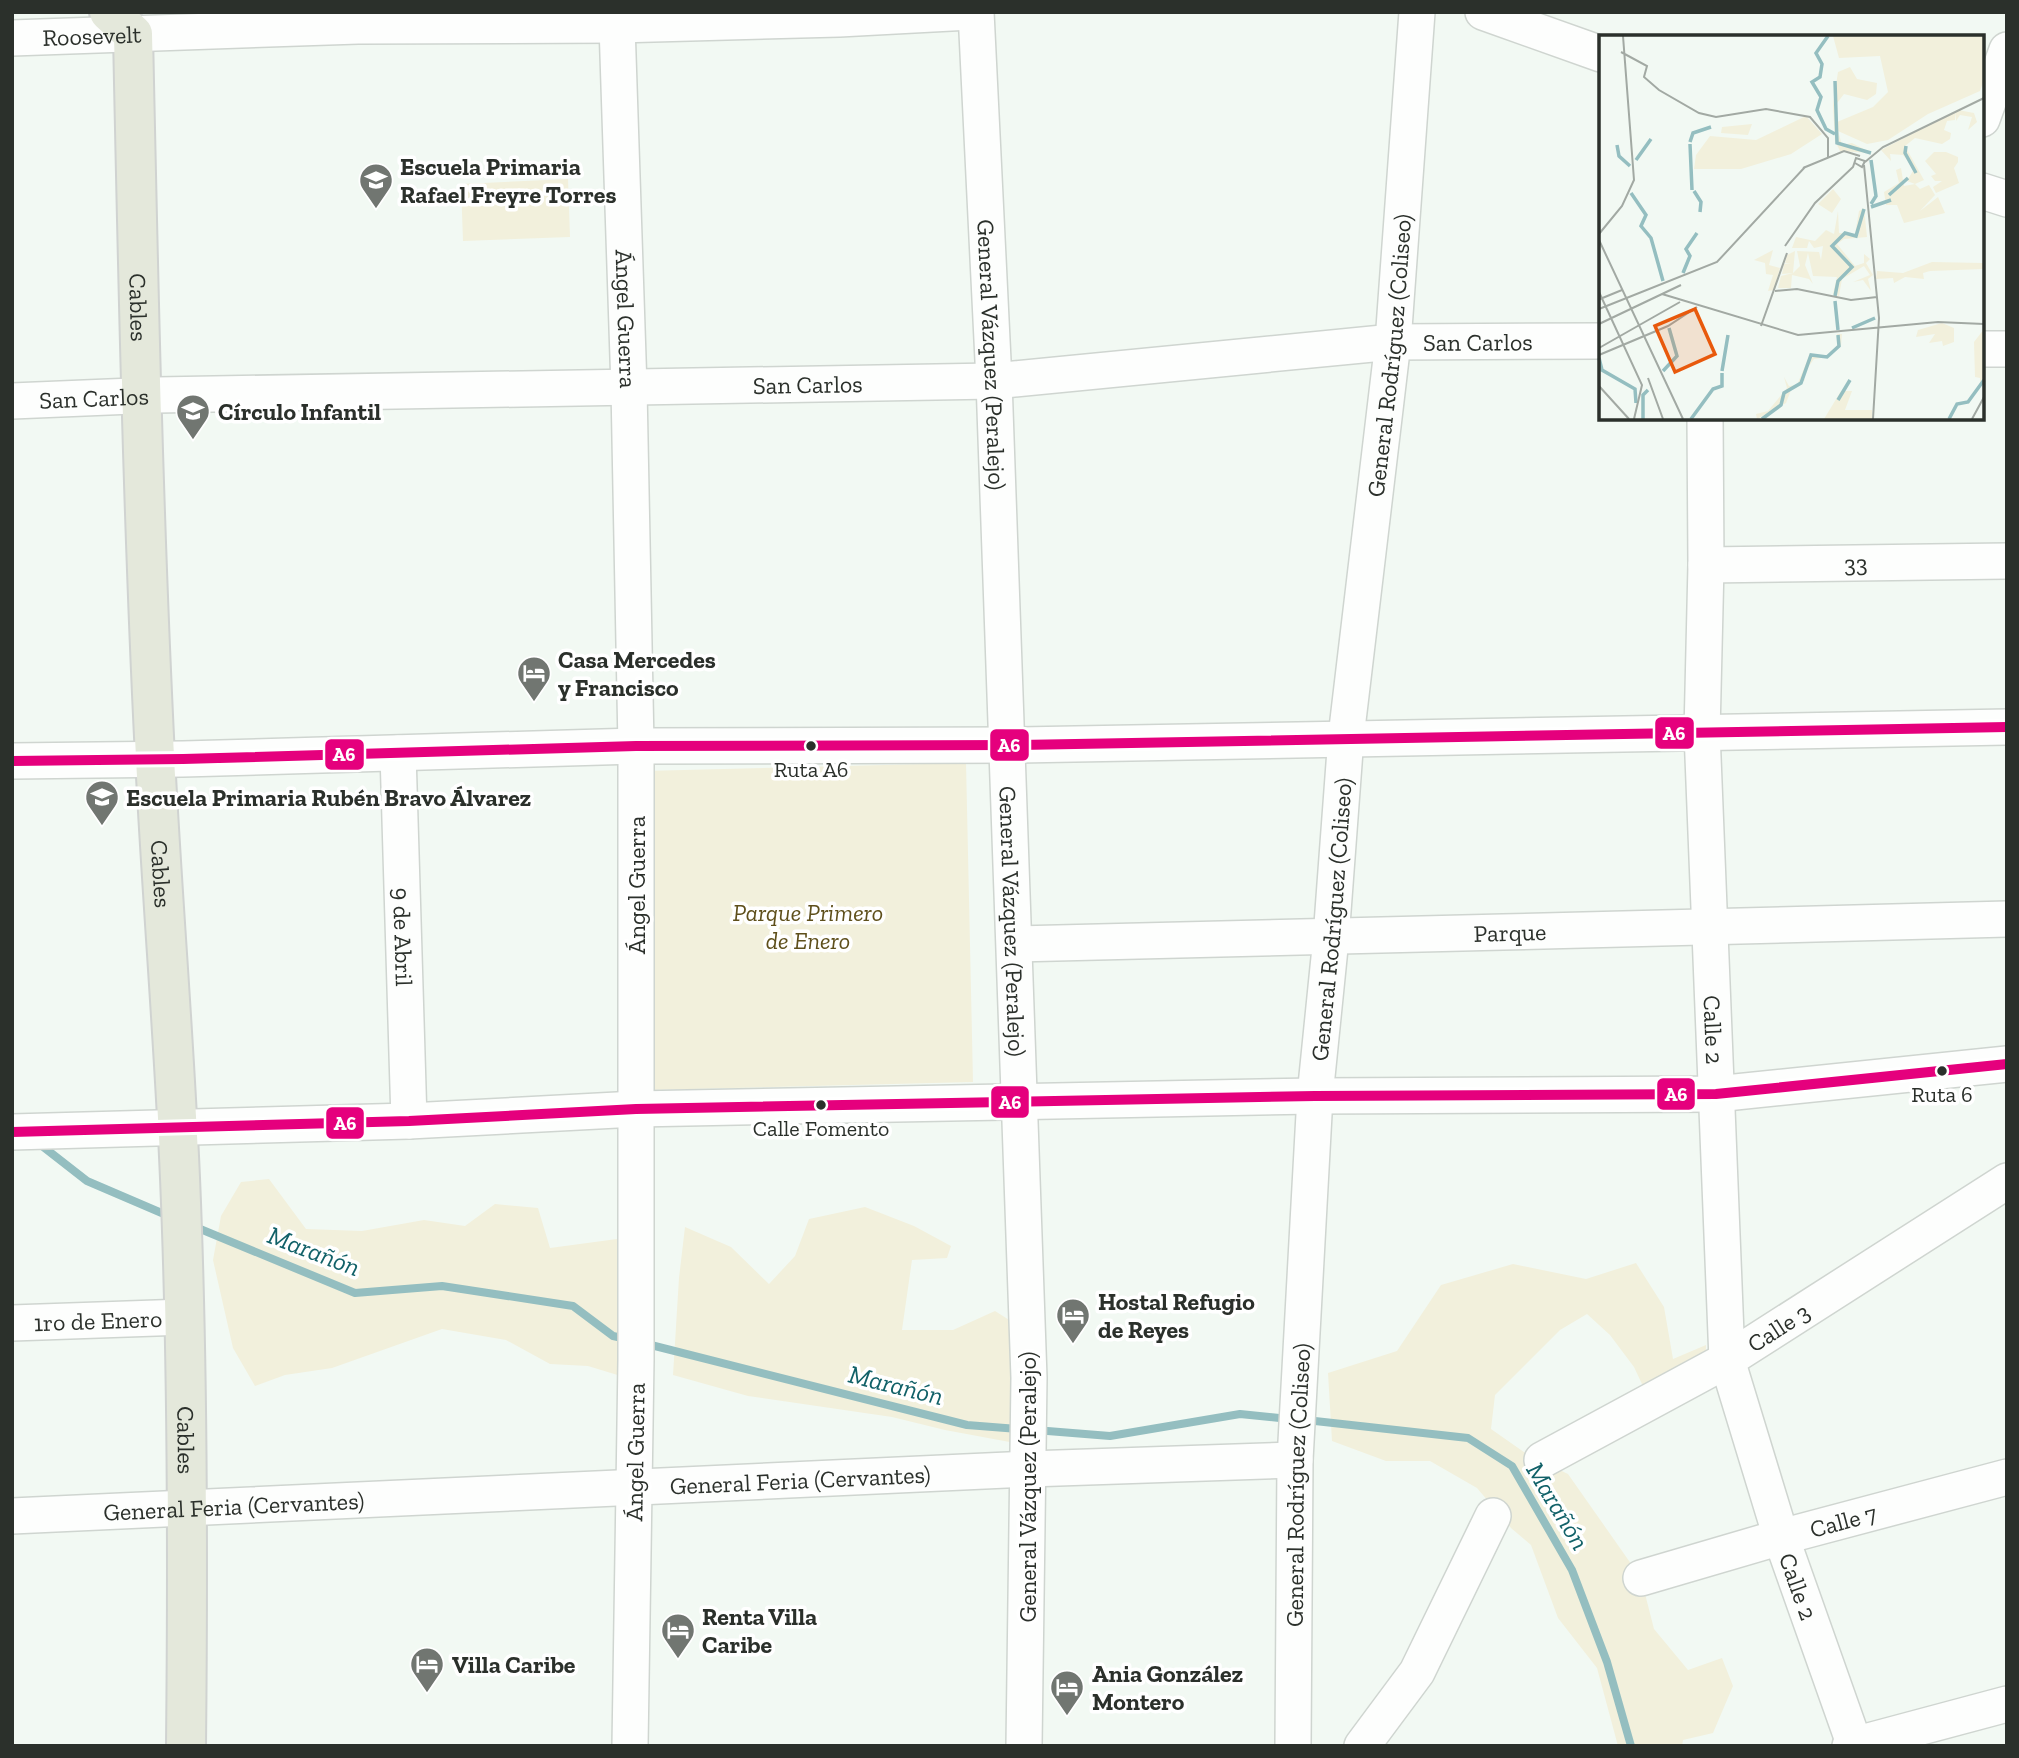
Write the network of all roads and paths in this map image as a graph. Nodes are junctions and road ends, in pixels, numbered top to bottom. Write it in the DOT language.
graph roads {
  1 [pos="970,12"];
  2 [pos="976,12"];
  3 [pos="1417,12"];
  4 [pos="1483,12"];
  5 [pos="842,16"];
  6 [pos="611,18"];
  7 [pos="364,19"];
  8 [pos="121,23"];
  9 [pos="12,38"];
  10 [pos="2007,50"];
  11 [pos="1599,53"];
  12 [pos="1984,113"];
  13 [pos="1984,192"];
  14 [pos="2007,199"];
  15 [pos="1599,341"];
  16 [pos="1393,342"];
  17 [pos="1984,349"];
  18 [pos="2007,349"];
  19 [pos="993,381"];
  20 [pos="629,388"];
  21 [pos="140,395"];
  22 [pos="12,401"];
  23 [pos="1705,420"];
  24 [pos="2007,561"];
  25 [pos="1706,565"];
  26 [pos="2007,727"];
  27 [pos="1702,732"];
  28 [pos="1346,737"];
  29 [pos="1005,745"];
  30 [pos="636,747"];
  31 [pos="398,753"];
  32 [pos="155,760"];
  33 [pos="12,761"];
  34 [pos="2007,919"];
  35 [pos="1711,925"];
  36 [pos="1331,938"];
  37 [pos="1015,944"];
  38 [pos="2007,1064"];
  39 [pos="1716,1094"];
  40 [pos="1315,1096"];
  41 [pos="1019,1104"];
  42 [pos="636,1109"];
  43 [pos="409,1121"];
  44 [pos="178,1127"];
  45 [pos="12,1132"];
  46 [pos="2007,1181"];
  47 [pos="185,1317"];
  48 [pos="12,1323"];
  49 [pos="1727,1360"];
  50 [pos="1295,1460"];
  51 [pos="1542,1460"];
  52 [pos="1029,1469"];
  53 [pos="2007,1477"];
  54 [pos="634,1489"];
  55 [pos="188,1509"];
  56 [pos="12,1516"];
  57 [pos="1493,1516"];
  58 [pos="1781,1537"];
  59 [pos="1641,1578"];
  60 [pos="2007,1704"];
  61 [pos="1853,1745"];
  62 [pos="186,1746"];
  63 [pos="630,1746"];
  64 [pos="1024,1746"];
  65 [pos="1293,1746"];
  66 [pos="1362,1746"];
  1 -- 5 [label="street, Roosevelt"];
  2 -- 19 [label="street, General Vázquez (Peralejo)"];
  3 -- 16 [label="street, General Rodríguez (Coliseo)"];
  4 -- 11 [label="street"];
  5 -- 6 [label="street, Roosevelt"];
  6 -- 7 [label="street, Roosevelt"];
  6 -- 20 [label="street, Ángel Guerra"];
  7 -- 8 [label="street, Roosevelt"];
  8 -- 9 [label="street, Roosevelt"];
  8 -- 21 [label="main road, Cables"];
  10 -- 12 [label="street"];
  13 -- 14 [label="street"];
  15 -- 16 [label="street, San Carlos"];
  16 -- 19 [label="street, San Carlos"];
  16 -- 28 [label="street, General Rodríguez (Coliseo)"];
  17 -- 18 [label="street"];
  19 -- 20 [label="street, San Carlos"];
  19 -- 29 [label="street, General Vázquez (Peralejo)"];
  20 -- 21 [label="street, San Carlos"];
  20 -- 30 [label="street, Ángel Guerra"];
  21 -- 22 [label="street, San Carlos"];
  21 -- 32 [label="main road, Cables"];
  23 -- 25 [label="street, Calle 2"];
  24 -- 25 [label="street, 33"];
  25 -- 27 [label="street, Calle 2"];
  26 -- 27 [label="street"];
  27 -- 28 [label="street"];
  27 -- 35 [label="street, Calle 2"];
  28 -- 29 [label="street"];
  28 -- 36 [label="street, General Rodríguez (Coliseo)"];
  29 -- 30 [label="street"];
  29 -- 37 [label="street, General Vázquez (Peralejo)"];
  30 -- 31 [label="street"];
  30 -- 42 [label="street, Ángel Guerra"];
  31 -- 32 [label="street"];
  31 -- 43 [label="street, 9 de Abril"];
  32 -- 33 [label="street"];
  32 -- 44 [label="main road, Cables"];
  34 -- 35 [label="street, Parque"];
  35 -- 36 [label="street, Parque"];
  35 -- 39 [label="street, Calle 2"];
  36 -- 37 [label="street, Parque"];
  36 -- 40 [label="street, General Rodríguez (Coliseo)"];
  37 -- 41 [label="street, General Vázquez (Peralejo)"];
  38 -- 39 [label="street"];
  39 -- 40 [label="street"];
  39 -- 49 [label="street, Calle 2"];
  40 -- 41 [label="street"];
  40 -- 50 [label="street, General Rodríguez (Coliseo)"];
  41 -- 42 [label="street"];
  41 -- 52 [label="street, General Vázquez (Peralejo)"];
  42 -- 43 [label="street"];
  42 -- 54 [label="street, Ángel Guerra"];
  43 -- 44 [label="street"];
  44 -- 45 [label="street"];
  44 -- 47 [label="main road, Cables"];
  46 -- 49 [label="street, Calle 3"];
  47 -- 48 [label="street, 1ro de Enero"];
  47 -- 55 [label="main road, Cables"];
  49 -- 51 [label="street, Calle 3"];
  49 -- 58 [label="street, Calle 2"];
  50 -- 52 [label="street, General Feria (Cervantes)"];
  50 -- 65 [label="street, General Rodríguez (Coliseo)"];
  52 -- 54 [label="street, General Feria (Cervantes)"];
  52 -- 64 [label="street, General Vázquez (Peralejo)"];
  53 -- 58 [label="street, Calle 7"];
  54 -- 55 [label="street, General Feria (Cervantes)"];
  54 -- 63 [label="street, Ángel Guerra"];
  55 -- 56 [label="street, General Feria (Cervantes)"];
  55 -- 62 [label="main road, Cables"];
  57 -- 66 [label="street"];
  58 -- 59 [label="street, Calle 7"];
  58 -- 61 [label="street, Calle 2"];
  60 -- 61 [label="street"];
}
